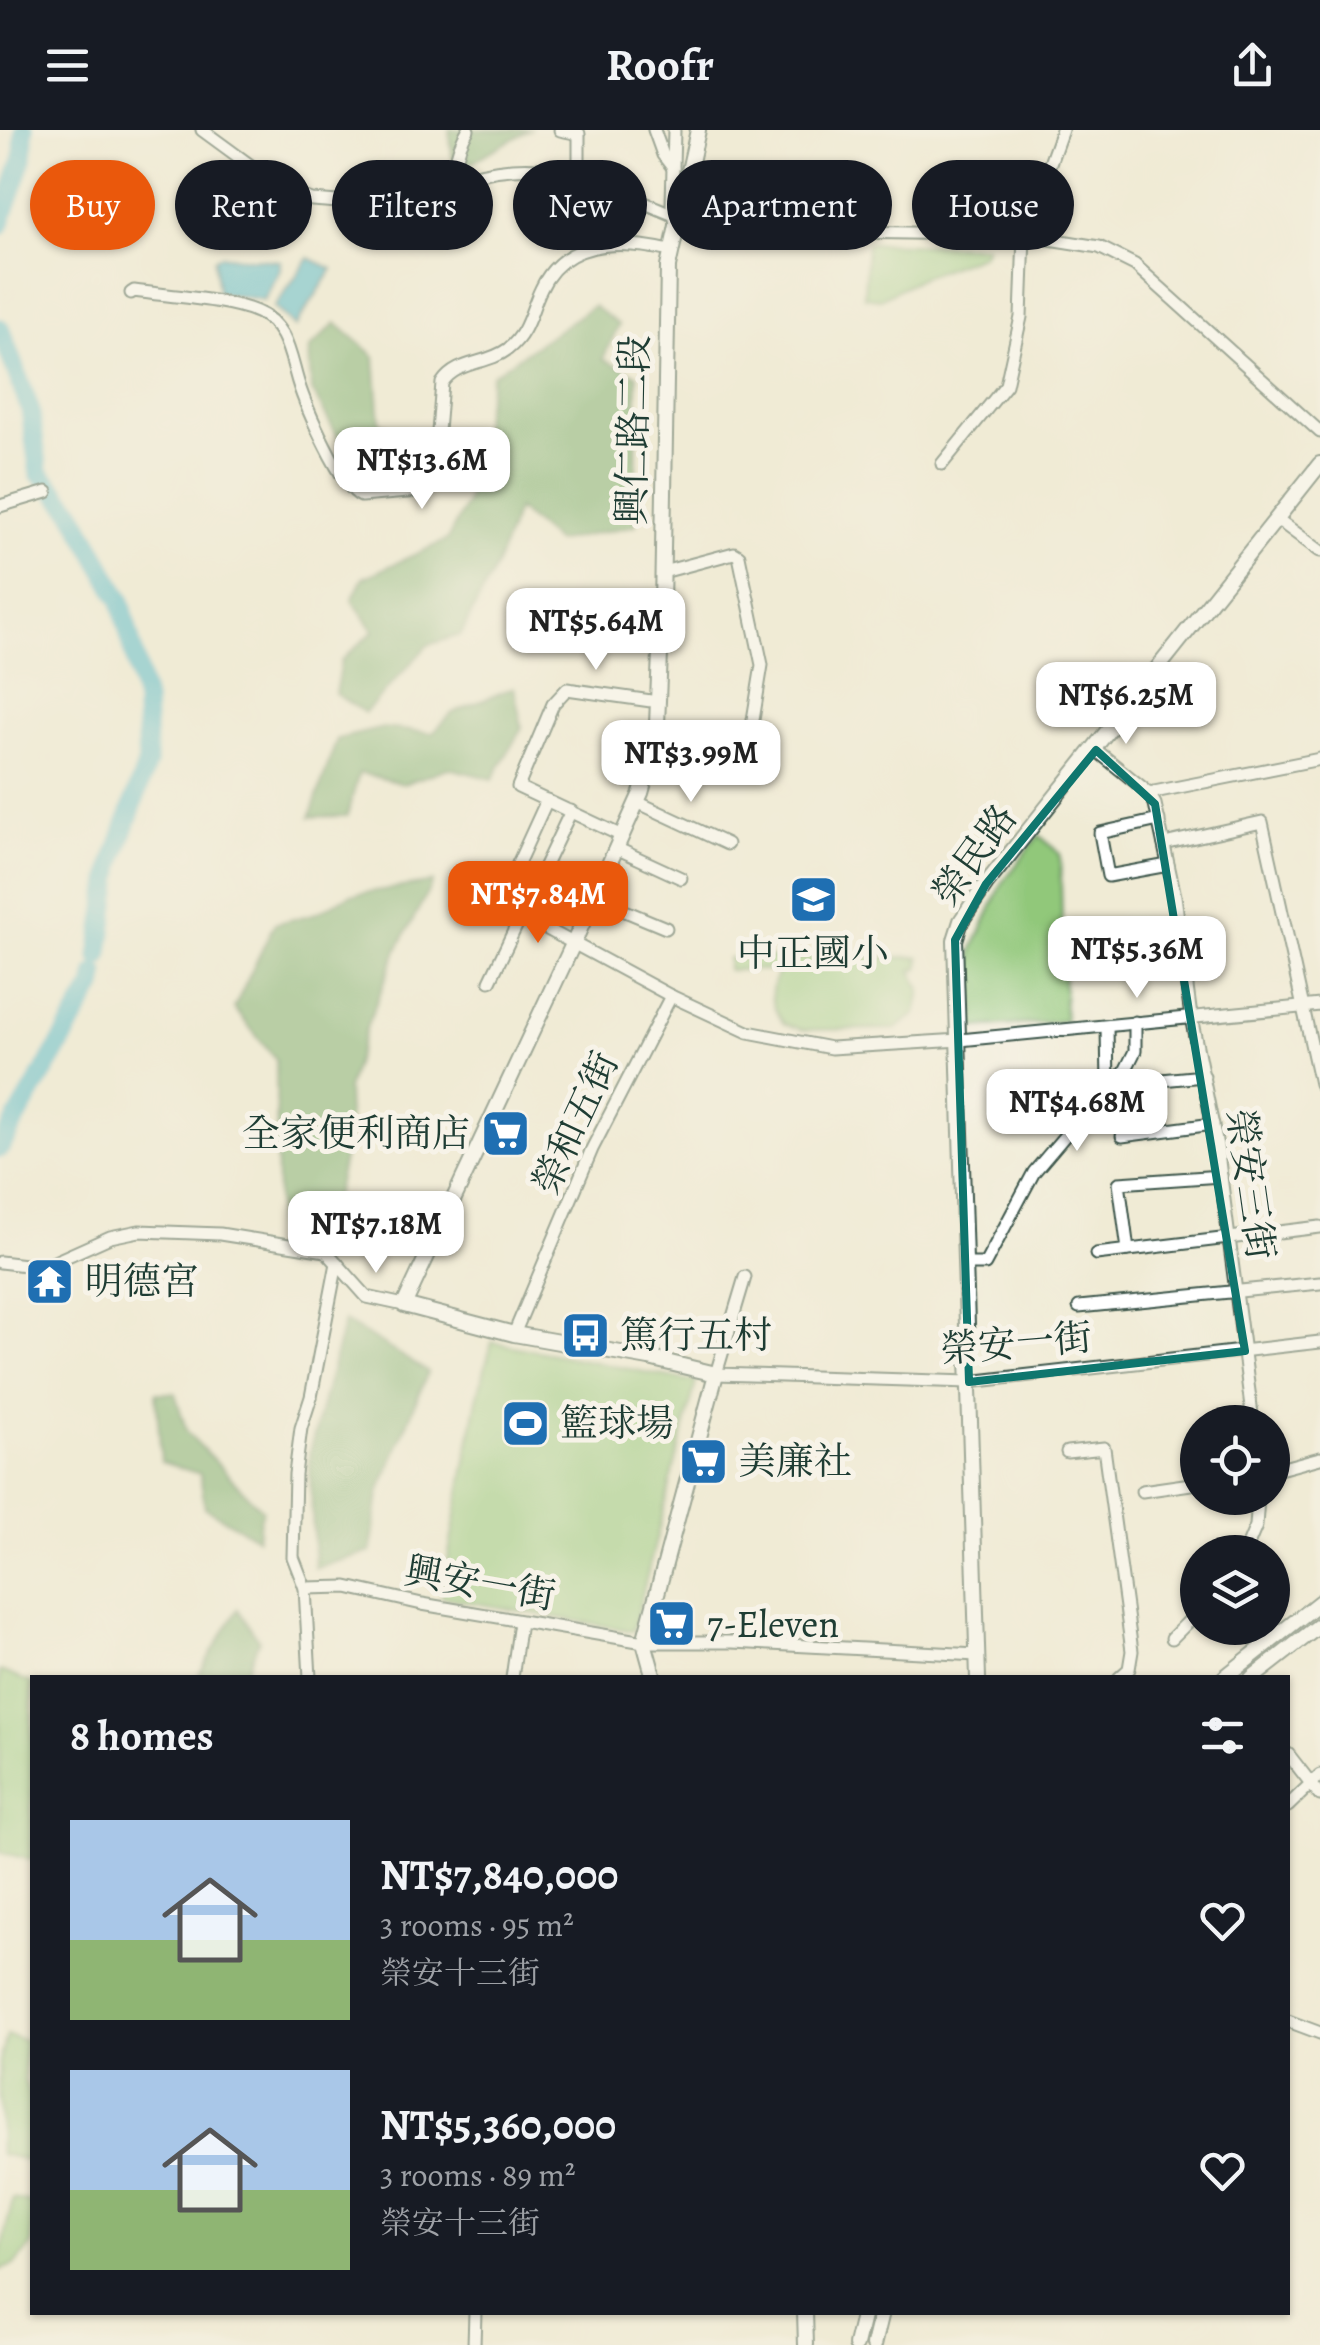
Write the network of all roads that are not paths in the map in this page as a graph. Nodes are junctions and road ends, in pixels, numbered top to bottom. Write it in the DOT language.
graph roads {
  1 [pos="202,130"];
  2 [pos="468,130"];
  3 [pos="560,130"];
  4 [pos="654,130"];
  5 [pos="674,130"];
  6 [pos="698,130"];
  7 [pos="1062,130"];
  8 [pos="579,160"];
  9 [pos="673,160"];
  10 [pos="691,160"];
  11 [pos="1051,160"];
  12 [pos="667,161"];
  13 [pos="1074,242"];
  14 [pos="1023,250"];
  15 [pos="670,251"];
  16 [pos="131,293"];
  17 [pos="1320,432"];
  18 [pos="942,464"];
  19 [pos="1320,464"];
  20 [pos="47,492"];
  21 [pos="0,506"];
  22 [pos="1277,520"];
  23 [pos="1320,551"];
  24 [pos="663,572"];
  25 [pos="658,702"];
  26 [pos="754,720"];
  27 [pos="1096,750"];
  28 [pos="1320,759"];
  29 [pos="1150,793"];
  30 [pos="548,800"];
  31 [pos="637,802"];
  32 [pos="571,812"];
  33 [pos="1159,820"];
  34 [pos="619,842"];
  35 [pos="727,844"];
  36 [pos="1164,844"];
  37 [pos="1168,865"];
  38 [pos="681,878"];
  39 [pos="473,889"];
  40 [pos="594,898"];
  41 [pos="500,903"];
  42 [pos="522,914"];
  43 [pos="666,928"];
  44 [pos="574,942"];
  45 [pos="490,981"];
  46 [pos="671,996"];
  47 [pos="1320,1005"];
  48 [pos="1303,1008"];
  49 [pos="1191,1018"];
  50 [pos="1135,1022"];
  51 [pos="1107,1026"];
  52 [pos="960,1040"];
  53 [pos="1204,1076"];
  54 [pos="1320,1084"];
  55 [pos="1108,1085"];
  56 [pos="1213,1124"];
  57 [pos="1122,1136"];
  58 [pos="1221,1176"];
  59 [pos="1320,1227"];
  60 [pos="1229,1238"];
  61 [pos="1128,1250"];
  62 [pos="1096,1254"];
  63 [pos="0,1262"];
  64 [pos="337,1263"];
  65 [pos="966,1264"];
  66 [pos="745,1277"];
  67 [pos="1320,1282"];
  68 [pos="1236,1292"];
  69 [pos="404,1306"];
  70 [pos="1079,1307"];
  71 [pos="514,1334"];
  72 [pos="1320,1342"];
  73 [pos="1245,1351"];
  74 [pos="716,1374"];
  75 [pos="969,1382"];
  76 [pos="1251,1405"];
  77 [pos="1066,1452"];
  78 [pos="1320,1458"];
  79 [pos="1290,1466"];
  80 [pos="1180,1486"];
  81 [pos="1142,1491"];
  82 [pos="306,1588"];
  83 [pos="1320,1602"];
  84 [pos="520,1622"];
  85 [pos="1320,1625"];
  86 [pos="1180,1630"];
  87 [pos="1172,1638"];
  88 [pos="644,1642"];
  89 [pos="977,1655"];
  90 [pos="310,1675"];
  91 [pos="512,1675"];
  92 [pos="653,1675"];
  93 [pos="978,1675"];
  94 [pos="1122,1675"];
  95 [pos="1228,1675"];
  96 [pos="1256,1675"];
  97 [pos="1290,1756"];
  98 [pos="1317,1785"];
  99 [pos="1290,1805"];
  100 [pos="1290,2022"];
  101 [pos="1320,2033"];
  102 [pos="475,2315"];
  103 [pos="806,2315"];
  104 [pos="863,2315"];
  105 [pos="881,2315"];
  106 [pos="474,2345"];
  107 [pos="806,2345"];
  108 [pos="856,2345"];
  109 [pos="874,2345"];
  1 -- 2 [label="street"];
  3 -- 8 [label="street"];
  4 -- 12 [label="street"];
  5 -- 9 [label="street"];
  6 -- 10 [label="street, 興仁路二段"];
  7 -- 11 [label="street"];
  13 -- 17 [label="street"];
  14 -- 18 [label="street"];
  15 -- 16 [label="street"];
  15 -- 24 [label="street, 興仁路二段"];
  19 -- 22 [label="street, 榮民路"];
  20 -- 21 [label="street"];
  22 -- 23 [label="street"];
  22 -- 27 [label="street, 榮民路"];
  24 -- 25 [label="street, 興仁路二段"];
  24 -- 26 [label="street"];
  25 -- 30 [label="street"];
  25 -- 31 [label="street, 興仁路二段"];
  27 -- 29 [label="street"];
  27 -- 52 [label="street, 榮民路"];
  28 -- 29 [label="street"];
  29 -- 33 [label="street, 榮安三街"];
  30 -- 32 [label="street"];
  30 -- 41 [label="street"];
  31 -- 34 [label="street, 興仁路二段"];
  31 -- 35 [label="street"];
  32 -- 34 [label="street"];
  32 -- 42 [label="street"];
  33 -- 36 [label="street, 榮安三街"];
  33 -- 37 [label="street"];
  34 -- 38 [label="street"];
  34 -- 40 [label="street, 興仁路二段"];
  36 -- 37 [label="street, 榮安三街"];
  36 -- 48 [label="street"];
  37 -- 49 [label="street, 榮安三街"];
  39 -- 41 [label="street"];
  40 -- 43 [label="street"];
  40 -- 44 [label="street, 興仁路二段"];
  41 -- 42 [label="street"];
  42 -- 44 [label="street"];
  42 -- 45 [label="street"];
  44 -- 46 [label="street"];
  44 -- 69 [label="street, 興仁路二段"];
  46 -- 52 [label="street"];
  46 -- 71 [label="street, 榮和五街"];
  47 -- 48 [label="street"];
  48 -- 49 [label="street"];
  48 -- 54 [label="street"];
  49 -- 50 [label="street"];
  49 -- 53 [label="street, 榮安三街"];
  50 -- 51 [label="street"];
  50 -- 55 [label="street"];
  51 -- 52 [label="street"];
  51 -- 55 [label="street"];
  52 -- 65 [label="street, 榮民路"];
  53 -- 55 [label="street"];
  53 -- 56 [label="street, 榮安三街"];
  55 -- 65 [label="street"];
  56 -- 57 [label="street"];
  56 -- 58 [label="street, 榮安三街"];
  58 -- 60 [label="street, 榮安三街"];
  58 -- 61 [label="street"];
  59 -- 60 [label="street"];
  60 -- 61 [label="street"];
  60 -- 68 [label="street, 榮安三街"];
  61 -- 62 [label="street"];
  63 -- 64 [label="street"];
  64 -- 69 [label="street"];
  64 -- 82 [label="street"];
  65 -- 75 [label="street, 榮民路"];
  66 -- 74 [label="street"];
  67 -- 68 [label="street"];
  68 -- 70 [label="street"];
  68 -- 73 [label="street, 榮安三街"];
  69 -- 71 [label="street"];
  71 -- 74 [label="street"];
  72 -- 73 [label="street, 榮安一街"];
  73 -- 75 [label="street, 榮安一街"];
  73 -- 76 [label="street, 榮安三街"];
  74 -- 75 [label="street, 榮安一街"];
  74 -- 88 [label="street"];
  75 -- 89 [label="street, 榮民路"];
  77 -- 94 [label="street"];
  78 -- 79 [label="street"];
  80 -- 81 [label="street"];
  82 -- 84 [label="street, 興安一街"];
  82 -- 90 [label="street"];
  83 -- 95 [label="street"];
  84 -- 88 [label="street, 興安一街"];
  84 -- 91 [label="street"];
  85 -- 96 [label="street"];
  86 -- 87 [label="street"];
  88 -- 89 [label="street, 興安一街"];
  88 -- 92 [label="street"];
  89 -- 93 [label="street, 榮民路"];
  97 -- 98 [label="street"];
  98 -- 99 [label="street"];
  100 -- 101 [label="street"];
  102 -- 106 [label="street"];
  103 -- 107 [label="street"];
  104 -- 108 [label="street"];
  105 -- 109 [label="street"];
}
